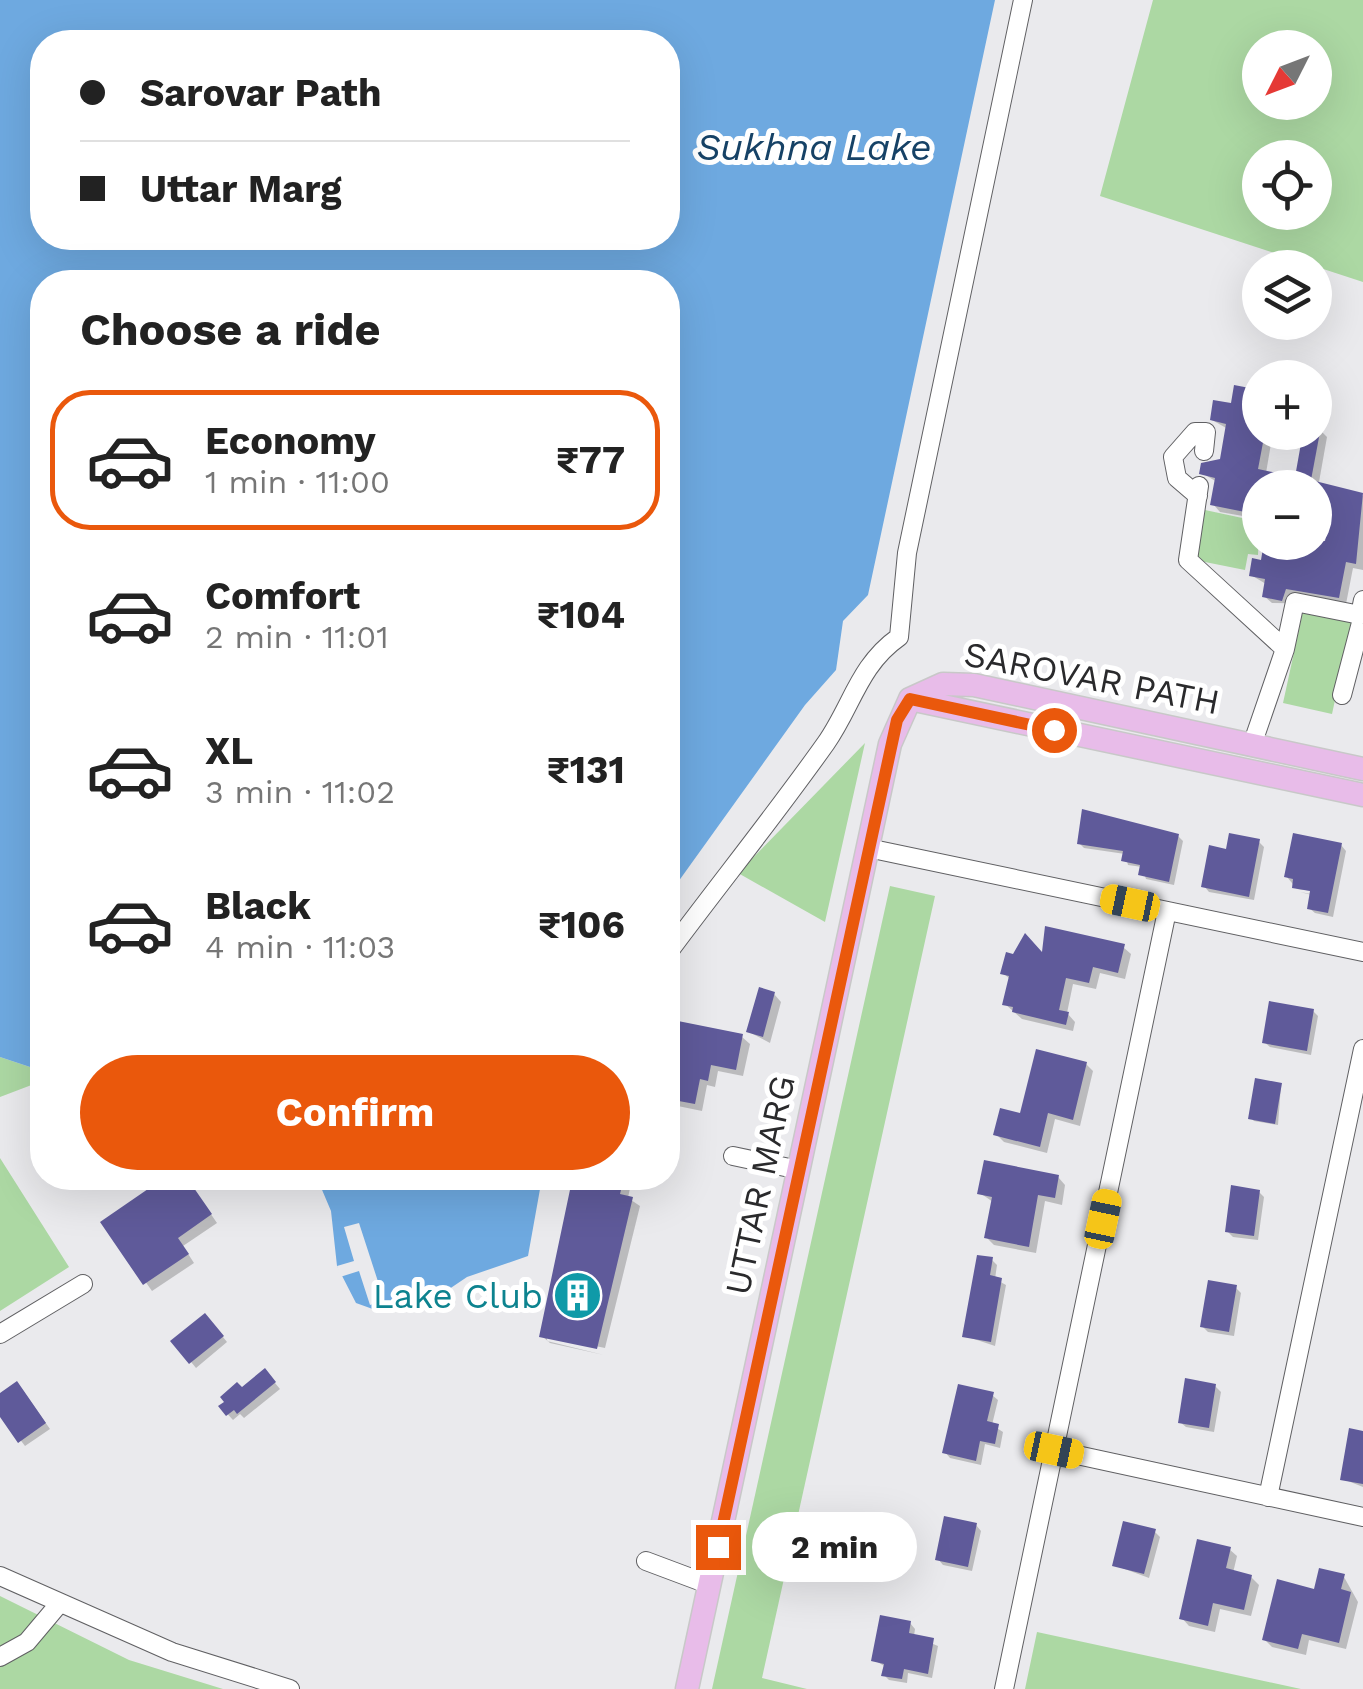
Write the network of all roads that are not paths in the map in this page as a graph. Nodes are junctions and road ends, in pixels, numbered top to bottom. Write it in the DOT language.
graph roads {
  1 [pos="1023,0"];
  2 [pos="1204,451"];
  3 [pos="1362,610"];
  4 [pos="1285,649"];
  5 [pos="1342,695"];
  6 [pos="910,699"];
  7 [pos="1252,745"];
  8 [pos="1363,769"];
  9 [pos="1363,794"];
  10 [pos="868,848"];
  11 [pos="1168,911"];
  12 [pos="680,937"];
  13 [pos="1363,952"];
  14 [pos="1363,1049"];
  15 [pos="733,1156"];
  16 [pos="799,1170"];
  17 [pos="82,1284"];
  18 [pos="0,1334"];
  19 [pos="1054,1450"];
  20 [pos="1268,1497"];
  21 [pos="1363,1517"];
  22 [pos="646,1561"];
  23 [pos="0,1576"];
  24 [pos="710,1585"];
  25 [pos="59,1604"];
  26 [pos="0,1657"];
  27 [pos="290,1689"];
  28 [pos="687,1689"];
  29 [pos="1004,1689"];
  1 -- 12 [label="street"];
  2 -- 4 [label="street"];
  3 -- 4 [label="street"];
  3 -- 5 [label="street"];
  4 -- 7 [label="street"];
  6 -- 7 [label="main road, SAROVAR PATH"];
  6 -- 9 [label="main road, SAROVAR PATH"];
  6 -- 10 [label="main road, UTTAR MARG"];
  7 -- 8 [label="main road, SAROVAR PATH"];
  10 -- 11 [label="street"];
  10 -- 16 [label="main road, UTTAR MARG"];
  11 -- 13 [label="street"];
  11 -- 19 [label="street"];
  14 -- 20 [label="street"];
  15 -- 16 [label="street"];
  16 -- 24 [label="main road, UTTAR MARG"];
  17 -- 18 [label="street"];
  19 -- 20 [label="street"];
  19 -- 29 [label="street"];
  20 -- 21 [label="street"];
  22 -- 24 [label="street"];
  23 -- 25 [label="street"];
  24 -- 28 [label="main road, UTTAR MARG"];
  25 -- 26 [label="street"];
  25 -- 27 [label="street"];
}
